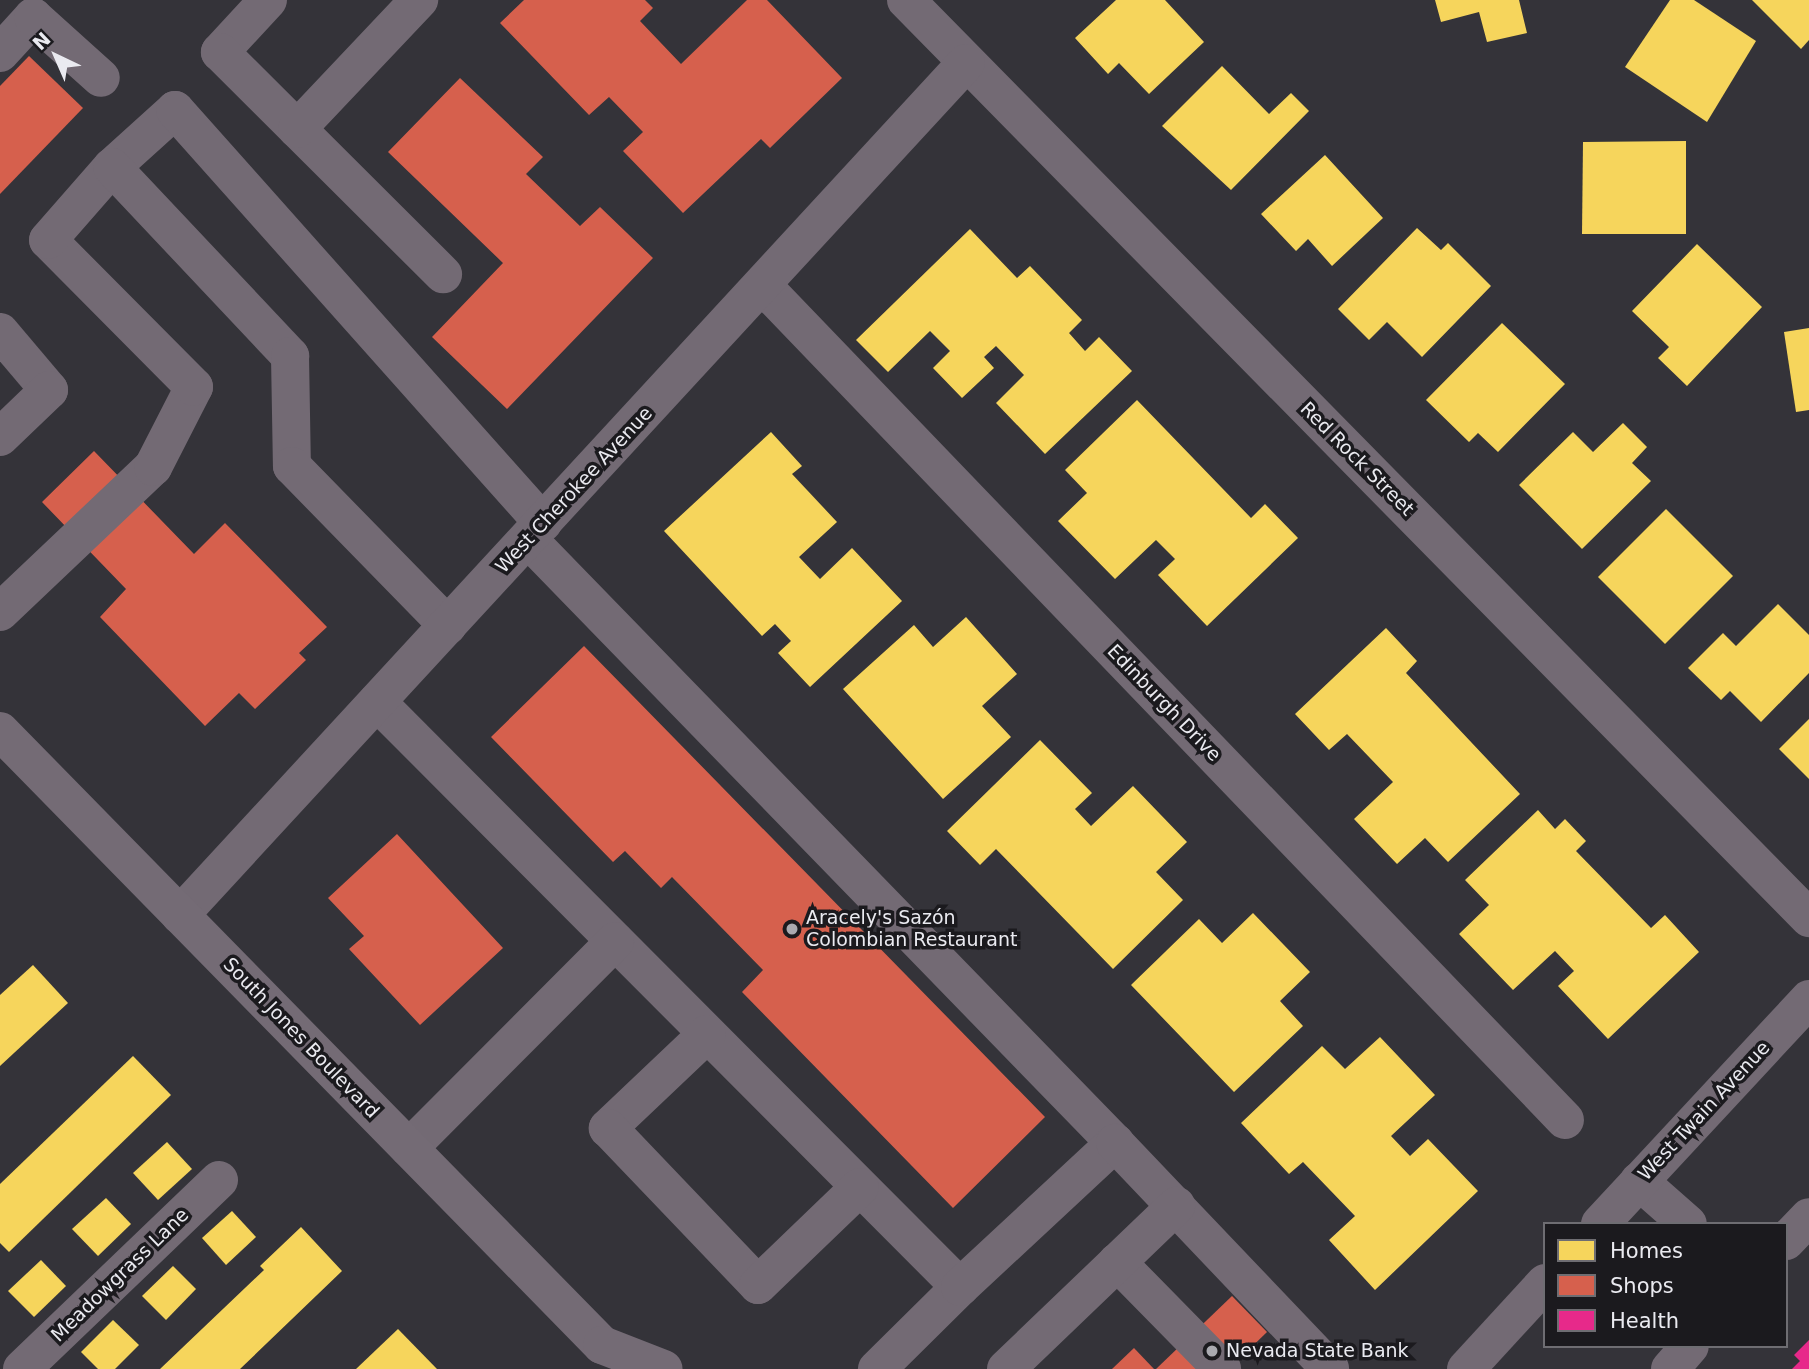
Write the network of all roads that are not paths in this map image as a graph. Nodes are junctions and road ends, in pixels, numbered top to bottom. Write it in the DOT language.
graph roads {
  1 [pos="268,0"];
  2 [pos="419,0"];
  3 [pos="906,0"];
  4 [pos="0,53"];
  5 [pos="966,63"];
  6 [pos="101,78"];
  7 [pos="297,129"];
  8 [pos="111,167"];
  9 [pos="443,274"];
  10 [pos="763,286"];
  11 [pos="0,332"];
  12 [pos="0,438"];
  13 [pos="535,531"];
  14 [pos="0,612"];
  15 [pos="448,626"];
  16 [pos="377,702"];
  17 [pos="0,732"];
  18 [pos="180,915"];
  19 [pos="1809,918"];
  20 [pos="615,941"];
  21 [pos="1809,999"];
  22 [pos="707,1034"];
  23 [pos="1565,1120"];
  24 [pos="1115,1143"];
  25 [pos="409,1148"];
  26 [pos="219,1180"];
  27 [pos="1639,1181"];
  28 [pos="860,1186"];
  29 [pos="1175,1206"];
  30 [pos="1809,1217"];
  31 [pos="1602,1222"];
  32 [pos="1686,1222"];
  33 [pos="1788,1239"];
  34 [pos="1117,1262"];
  35 [pos="1543,1285"];
  36 [pos="960,1287"];
  37 [pos="1688,1348"];
  38 [pos="606,1357"];
  39 [pos="22,1369"];
  40 [pos="663,1369"];
  41 [pos="877,1369"];
  42 [pos="1006,1369"];
  43 [pos="1222,1369"];
  44 [pos="1330,1369"];
  45 [pos="1466,1369"];
  46 [pos="1670,1369"];
  1 -- 7 [label="street"];
  2 -- 7 [label="street"];
  3 -- 5 [label="street, Red Rock Street"];
  4 -- 6 [label="street"];
  5 -- 10 [label="street, West Cherokee Avenue"];
  5 -- 19 [label="street, Red Rock Street"];
  7 -- 9 [label="street"];
  8 -- 13 [label="street"];
  8 -- 14 [label="street"];
  8 -- 15 [label="street"];
  10 -- 13 [label="street, West Cherokee Avenue"];
  10 -- 23 [label="street, Edinburgh Drive"];
  11 -- 12 [label="street"];
  13 -- 15 [label="street, West Cherokee Avenue"];
  13 -- 24 [label="street"];
  15 -- 16 [label="street, West Cherokee Avenue"];
  16 -- 18 [label="street, West Cherokee Avenue"];
  16 -- 20 [label="street"];
  17 -- 18 [label="main road, South Jones Boulevard"];
  18 -- 25 [label="main road, South Jones Boulevard"];
  20 -- 22 [label="street"];
  20 -- 25 [label="street"];
  21 -- 27 [label="street, West Twain Avenue"];
  22 -- 28 [label="street"];
  22 -- 28 [label="street"];
  24 -- 29 [label="street"];
  24 -- 36 [label="street"];
  25 -- 38 [label="main road, South Jones Boulevard"];
  26 -- 39 [label="street, Meadowgrass Lane"];
  27 -- 31 [label="street, West Twain Avenue"];
  27 -- 32 [label="street"];
  28 -- 36 [label="street"];
  29 -- 34 [label="street"];
  29 -- 44 [label="street"];
  30 -- 33 [label="street"];
  34 -- 42 [label="street"];
  34 -- 43 [label="street"];
  35 -- 45 [label="street"];
  36 -- 41 [label="street"];
  37 -- 46 [label="street"];
  38 -- 40 [label="main road, South Jones Boulevard"];
}
